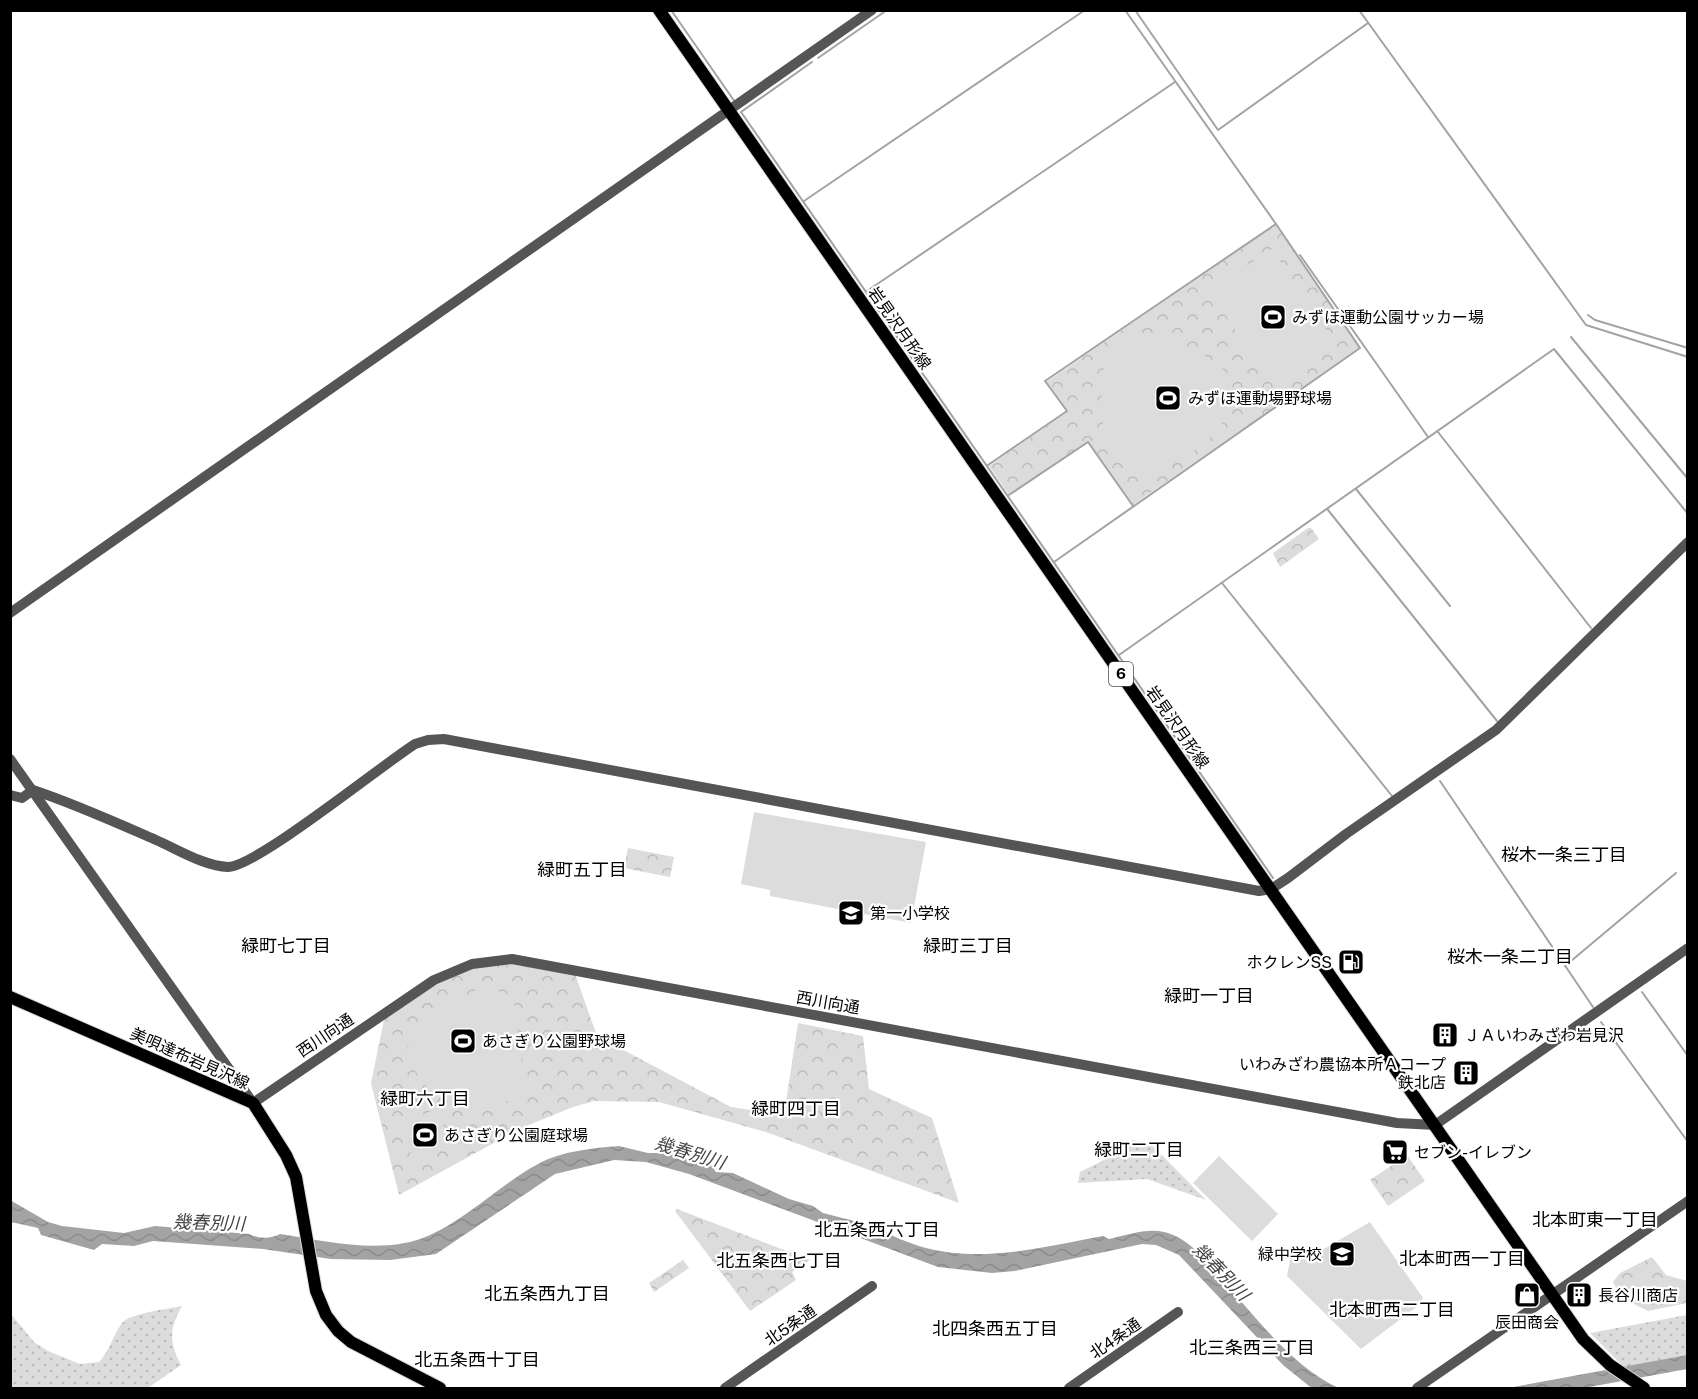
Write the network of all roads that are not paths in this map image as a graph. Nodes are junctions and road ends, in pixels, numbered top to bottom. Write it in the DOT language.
graph roads {
  1 [pos="659,10"];
  2 [pos="872,10"];
  3 [pos="730,112"];
  4 [pos="1688,542"];
  5 [pos="10,613"];
  6 [pos="10,759"];
  7 [pos="33,790"];
  8 [pos="10,795"];
  9 [pos="1271,889"];
  10 [pos="1688,948"];
  11 [pos="10,997"];
  12 [pos="253,1103"];
  13 [pos="1435,1125"];
  14 [pos="1688,1201"];
  15 [pos="872,1286"];
  16 [pos="1552,1295"];
  17 [pos="1178,1312"];
  18 [pos="440,1389"];
  19 [pos="725,1389"];
  20 [pos="1069,1389"];
  21 [pos="1417,1389"];
  22 [pos="1644,1389"];
  1 -- 3 [label="main road, 岩見沢月形線 / 6"];
  2 -- 3 [label="street"];
  3 -- 5 [label="street"];
  3 -- 9 [label="main road, 岩見沢月形線 / 6"];
  4 -- 9 [label="street"];
  6 -- 7 [label="street"];
  7 -- 8 [label="street"];
  7 -- 9 [label="street"];
  7 -- 12 [label="street"];
  9 -- 13 [label="main road, 岩見沢月形線 / 6"];
  10 -- 13 [label="street"];
  11 -- 12 [label="main road, 美唄達布岩見沢線"];
  12 -- 13 [label="street, 西川向通"];
  12 -- 18 [label="main road, 美唄達布岩見沢線"];
  13 -- 16 [label="main road, 岩見沢月形線 / 6"];
  14 -- 16 [label="street"];
  15 -- 19 [label="street, 北5条通"];
  16 -- 21 [label="street"];
  16 -- 22 [label="main road, 岩見沢月形線 / 6"];
  17 -- 20 [label="street, 北4条通"];
}
